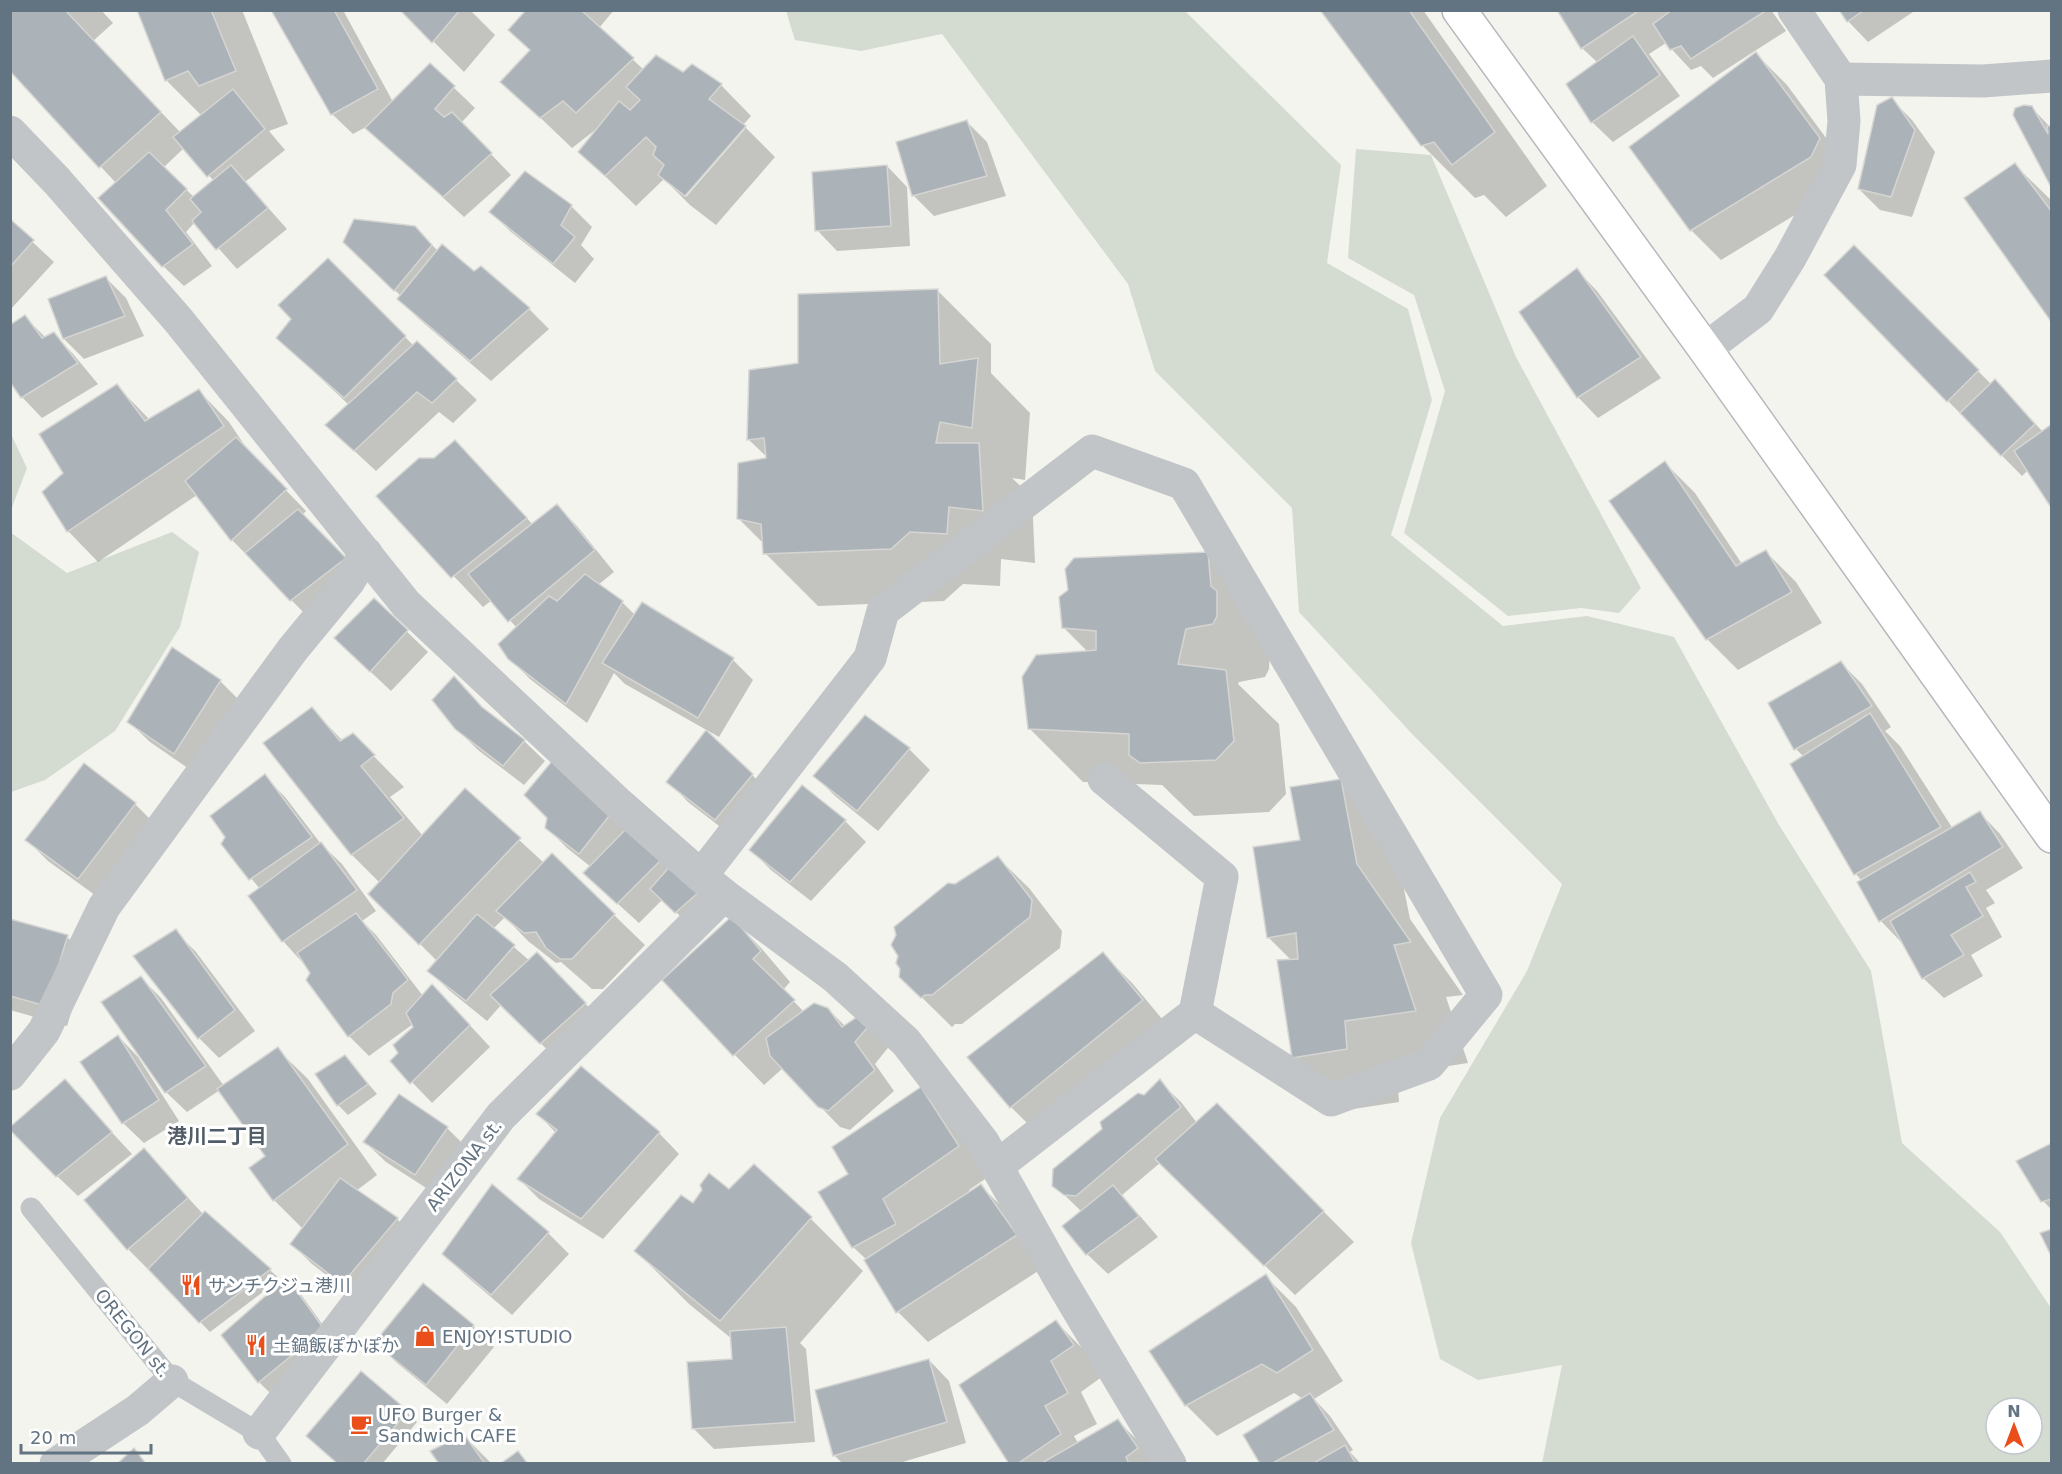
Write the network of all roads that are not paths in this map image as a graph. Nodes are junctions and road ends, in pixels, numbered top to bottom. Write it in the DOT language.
graph roads {
  1 [pos="1459,10"];
  2 [pos="1794,10"];
  3 [pos="2052,76"];
  4 [pos="1841,79"];
  5 [pos="10,132"];
  6 [pos="1705,349"];
  7 [pos="366,553"];
  8 [pos="1104,779"];
  9 [pos="2052,836"];
  10 [pos="712,886"];
  11 [pos="1195,1013"];
  12 [pos="10,1074"];
  13 [pos="997,1166"];
  14 [pos="31,1208"];
  15 [pos="172,1381"];
  16 [pos="259,1433"];
  17 [pos="56,1464"];
  18 [pos="281,1464"];
  19 [pos="1170,1464"];
  1 -- 6 [label="street"];
  2 -- 4 [label="street"];
  3 -- 4 [label="street"];
  4 -- 6 [label="street"];
  5 -- 7 [label="street"];
  6 -- 9 [label="street"];
  7 -- 10 [label="street"];
  7 -- 12 [label="street"];
  8 -- 11 [label="street"];
  10 -- 11 [label="street, ARIZONA st."];
  10 -- 13 [label="street"];
  10 -- 16 [label="street, ARIZONA st."];
  11 -- 13 [label="street"];
  13 -- 19 [label="street"];
  14 -- 15 [label="lane, OREGON st."];
  15 -- 16 [label="lane, OREGON st."];
  15 -- 17 [label="street"];
  16 -- 18 [label="lane"];
}
